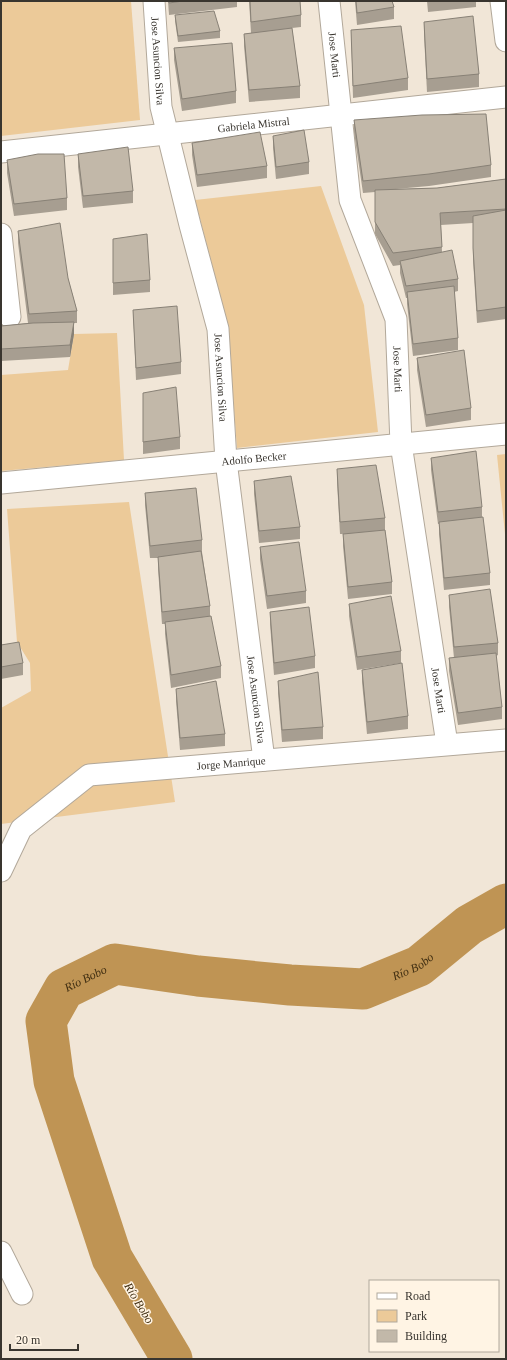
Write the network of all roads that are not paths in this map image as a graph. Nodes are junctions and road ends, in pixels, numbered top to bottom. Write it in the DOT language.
graph roads {
  1 [pos="154,1"];
  2 [pos="329,1"];
  3 [pos="501,1"];
  4 [pos="506,41"];
  5 [pos="506,97"];
  6 [pos="341,115"];
  7 [pos="167,134"];
  8 [pos="1,152"];
  9 [pos="1,234"];
  10 [pos="10,317"];
  11 [pos="506,434"];
  12 [pos="401,444"];
  13 [pos="226,461"];
  14 [pos="1,484"];
  15 [pos="506,740"];
  16 [pos="447,744"];
  17 [pos="264,760"];
  18 [pos="1,871"];
  19 [pos="1,1252"];
  20 [pos="22,1294"];
  1 -- 7 [label="street, Jose Asuncion Silva"];
  2 -- 6 [label="street, Jose Marti"];
  3 -- 4 [label="street"];
  5 -- 6 [label="street, Gabriela Mistral"];
  6 -- 7 [label="street, Gabriela Mistral"];
  6 -- 12 [label="street, Jose Marti"];
  7 -- 8 [label="street, Gabriela Mistral"];
  7 -- 13 [label="street, Jose Asuncion Silva"];
  9 -- 10 [label="street"];
  11 -- 12 [label="street, Adolfo Becker"];
  12 -- 13 [label="street, Adolfo Becker"];
  12 -- 16 [label="street, Jose Marti"];
  13 -- 14 [label="street, Adolfo Becker"];
  13 -- 17 [label="street, Jose Asuncion Silva"];
  15 -- 16 [label="street, Jorge Manrique"];
  16 -- 17 [label="street, Jorge Manrique"];
  17 -- 18 [label="street, Jorge Manrique"];
  19 -- 20 [label="street"];
}
